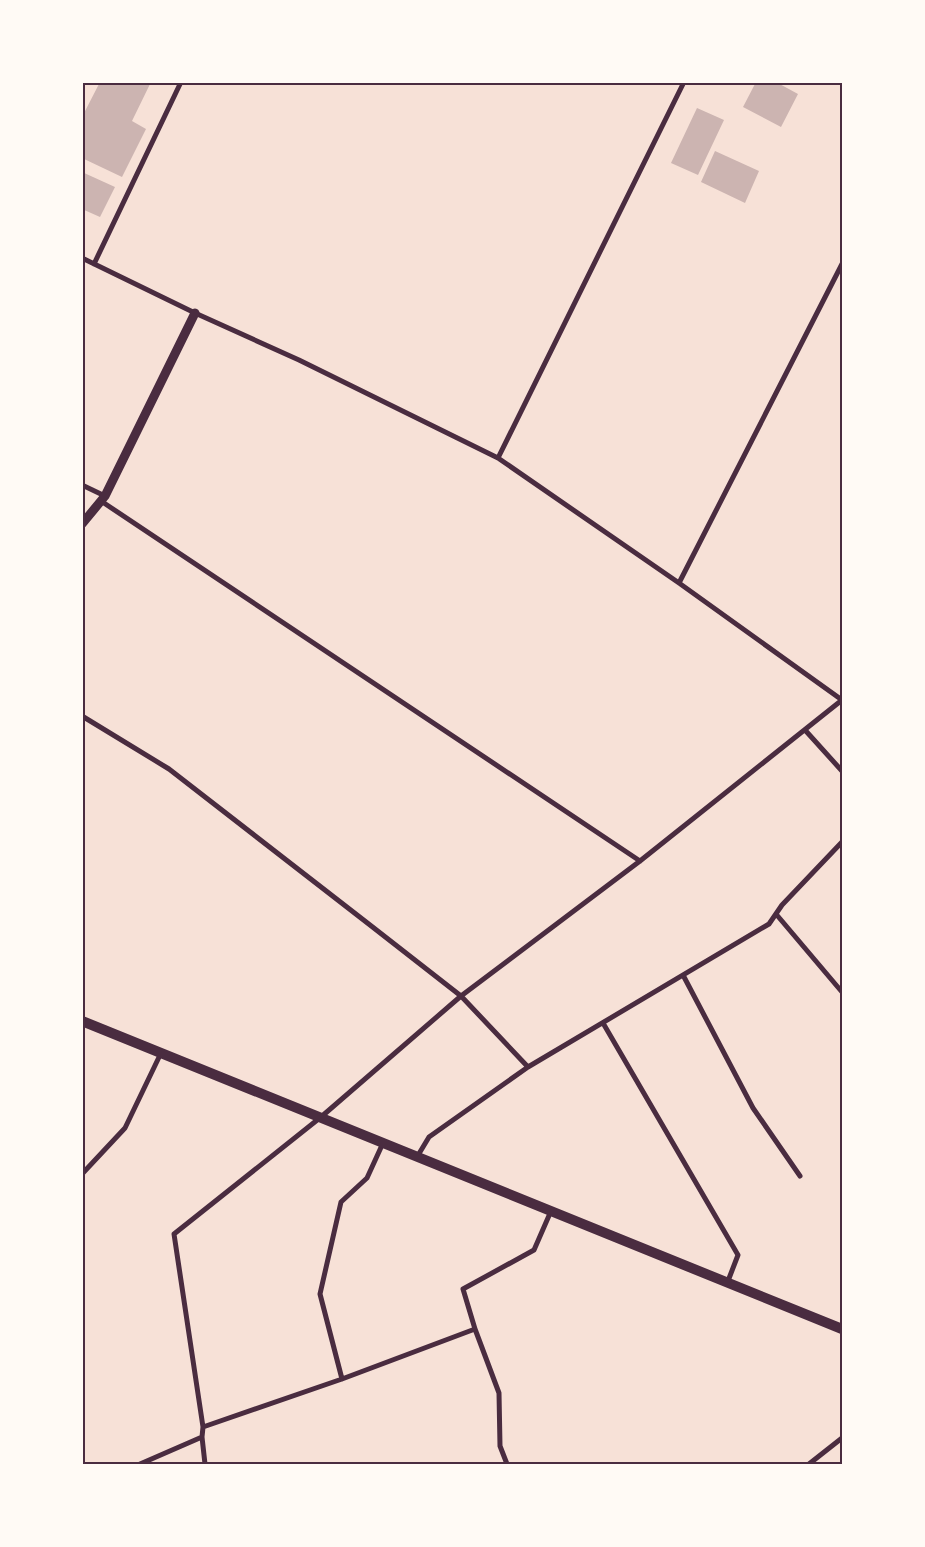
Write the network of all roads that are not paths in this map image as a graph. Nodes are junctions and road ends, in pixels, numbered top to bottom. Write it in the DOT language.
graph roads {
  1 [pos="181,82"];
  2 [pos="684,82"];
  3 [pos="82,258"];
  4 [pos="94,264"];
  5 [pos="842,264"];
  6 [pos="195,313"];
  7 [pos="498,458"];
  8 [pos="82,485"];
  9 [pos="103,498"];
  10 [pos="82,524"];
  11 [pos="678,583"];
  12 [pos="842,700"];
  13 [pos="82,716"];
  14 [pos="805,730"];
  15 [pos="842,771"];
  16 [pos="842,842"];
  17 [pos="837,850"];
  18 [pos="842,854"];
  19 [pos="640,861"];
  20 [pos="776,914"];
  21 [pos="683,975"];
  22 [pos="842,992"];
  23 [pos="461,996"];
  24 [pos="82,1021"];
  25 [pos="603,1023"];
  26 [pos="161,1054"];
  27 [pos="528,1067"];
  28 [pos="321,1117"];
  29 [pos="383,1143"];
  30 [pos="417,1157"];
  31 [pos="82,1174"];
  32 [pos="800,1176"];
  33 [pos="551,1210"];
  34 [pos="728,1281"];
  35 [pos="475,1329"];
  36 [pos="842,1329"];
  37 [pos="342,1379"];
  38 [pos="203,1427"];
  39 [pos="202,1437"];
  40 [pos="842,1438"];
  41 [pos="140,1464"];
  42 [pos="205,1464"];
  43 [pos="507,1464"];
  44 [pos="809,1464"];
  1 -- 4 [label="street"];
  2 -- 7 [label="street"];
  3 -- 4 [label="street"];
  4 -- 6 [label="street"];
  5 -- 11 [label="street"];
  6 -- 7 [label="street"];
  6 -- 9 [label="street"];
  7 -- 11 [label="street"];
  8 -- 9 [label="street"];
  9 -- 10 [label="street"];
  9 -- 19 [label="street"];
  11 -- 12 [label="street"];
  12 -- 14 [label="street"];
  13 -- 23 [label="street"];
  14 -- 15 [label="street"];
  14 -- 19 [label="street"];
  16 -- 17 [label="street"];
  17 -- 18 [label="street"];
  17 -- 20 [label="street"];
  19 -- 23 [label="street"];
  20 -- 21 [label="street"];
  20 -- 22 [label="street"];
  21 -- 25 [label="street"];
  21 -- 32 [label="street"];
  23 -- 27 [label="street"];
  23 -- 28 [label="street"];
  24 -- 26 [label="main road"];
  25 -- 27 [label="street"];
  25 -- 34 [label="street"];
  26 -- 28 [label="main road"];
  26 -- 31 [label="street"];
  27 -- 30 [label="street"];
  28 -- 29 [label="main road"];
  28 -- 38 [label="street"];
  29 -- 30 [label="main road"];
  29 -- 37 [label="street"];
  30 -- 33 [label="main road"];
  33 -- 34 [label="main road"];
  33 -- 35 [label="street"];
  34 -- 36 [label="main road"];
  35 -- 37 [label="street"];
  35 -- 43 [label="street"];
  37 -- 38 [label="street"];
  38 -- 39 [label="street"];
  39 -- 41 [label="street"];
  39 -- 42 [label="street"];
  40 -- 44 [label="street"];
}
